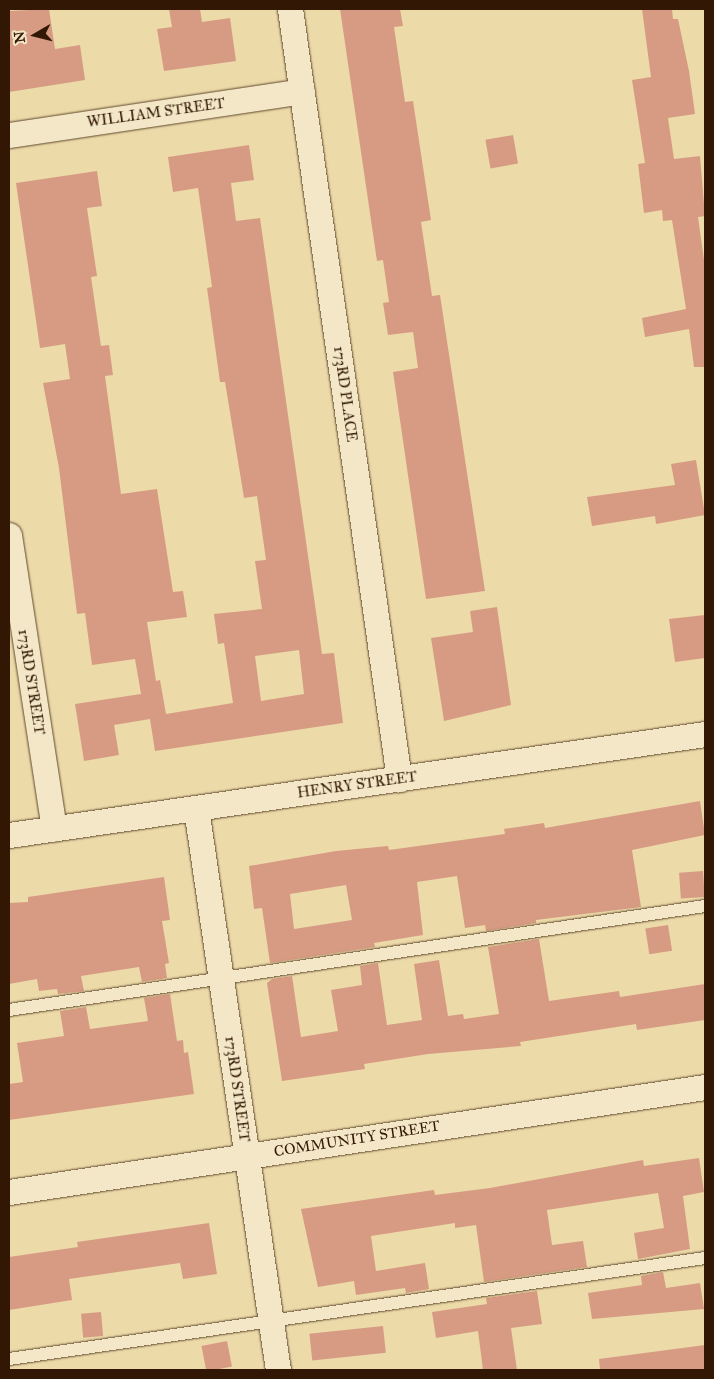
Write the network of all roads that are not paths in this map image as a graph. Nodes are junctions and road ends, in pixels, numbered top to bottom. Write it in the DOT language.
graph roads {
  1 [pos="290,9"];
  2 [pos="302,91"];
  3 [pos="9,135"];
  4 [pos="9,535"];
  5 [pos="705,737"];
  6 [pos="399,779"];
  7 [pos="196,808"];
  8 [pos="54,829"];
  9 [pos="9,835"];
  10 [pos="705,906"];
  11 [pos="221,980"];
  12 [pos="9,1010"];
  13 [pos="705,1087"];
  14 [pos="247,1156"];
  15 [pos="9,1192"];
  16 [pos="705,1258"];
  17 [pos="271,1321"];
  18 [pos="9,1359"];
  19 [pos="278,1370"];
  1 -- 2 [label="street, 173RD PLACE"];
  2 -- 3 [label="street, WILLIAM STREET"];
  2 -- 6 [label="street, 173RD PLACE"];
  4 -- 8 [label="street, 173RD STREET"];
  5 -- 6 [label="street, HENRY STREET"];
  6 -- 7 [label="street, HENRY STREET"];
  7 -- 8 [label="street, HENRY STREET"];
  7 -- 11 [label="street, 173RD STREET"];
  8 -- 9 [label="street, HENRY STREET"];
  10 -- 11 [label="lane"];
  11 -- 12 [label="lane"];
  11 -- 14 [label="street, 173RD STREET"];
  13 -- 14 [label="street, COMMUNITY STREET"];
  14 -- 15 [label="street, COMMUNITY STREET"];
  14 -- 17 [label="street, 173RD STREET"];
  16 -- 17 [label="lane"];
  17 -- 18 [label="lane"];
  17 -- 19 [label="street, 173RD STREET"];
}
